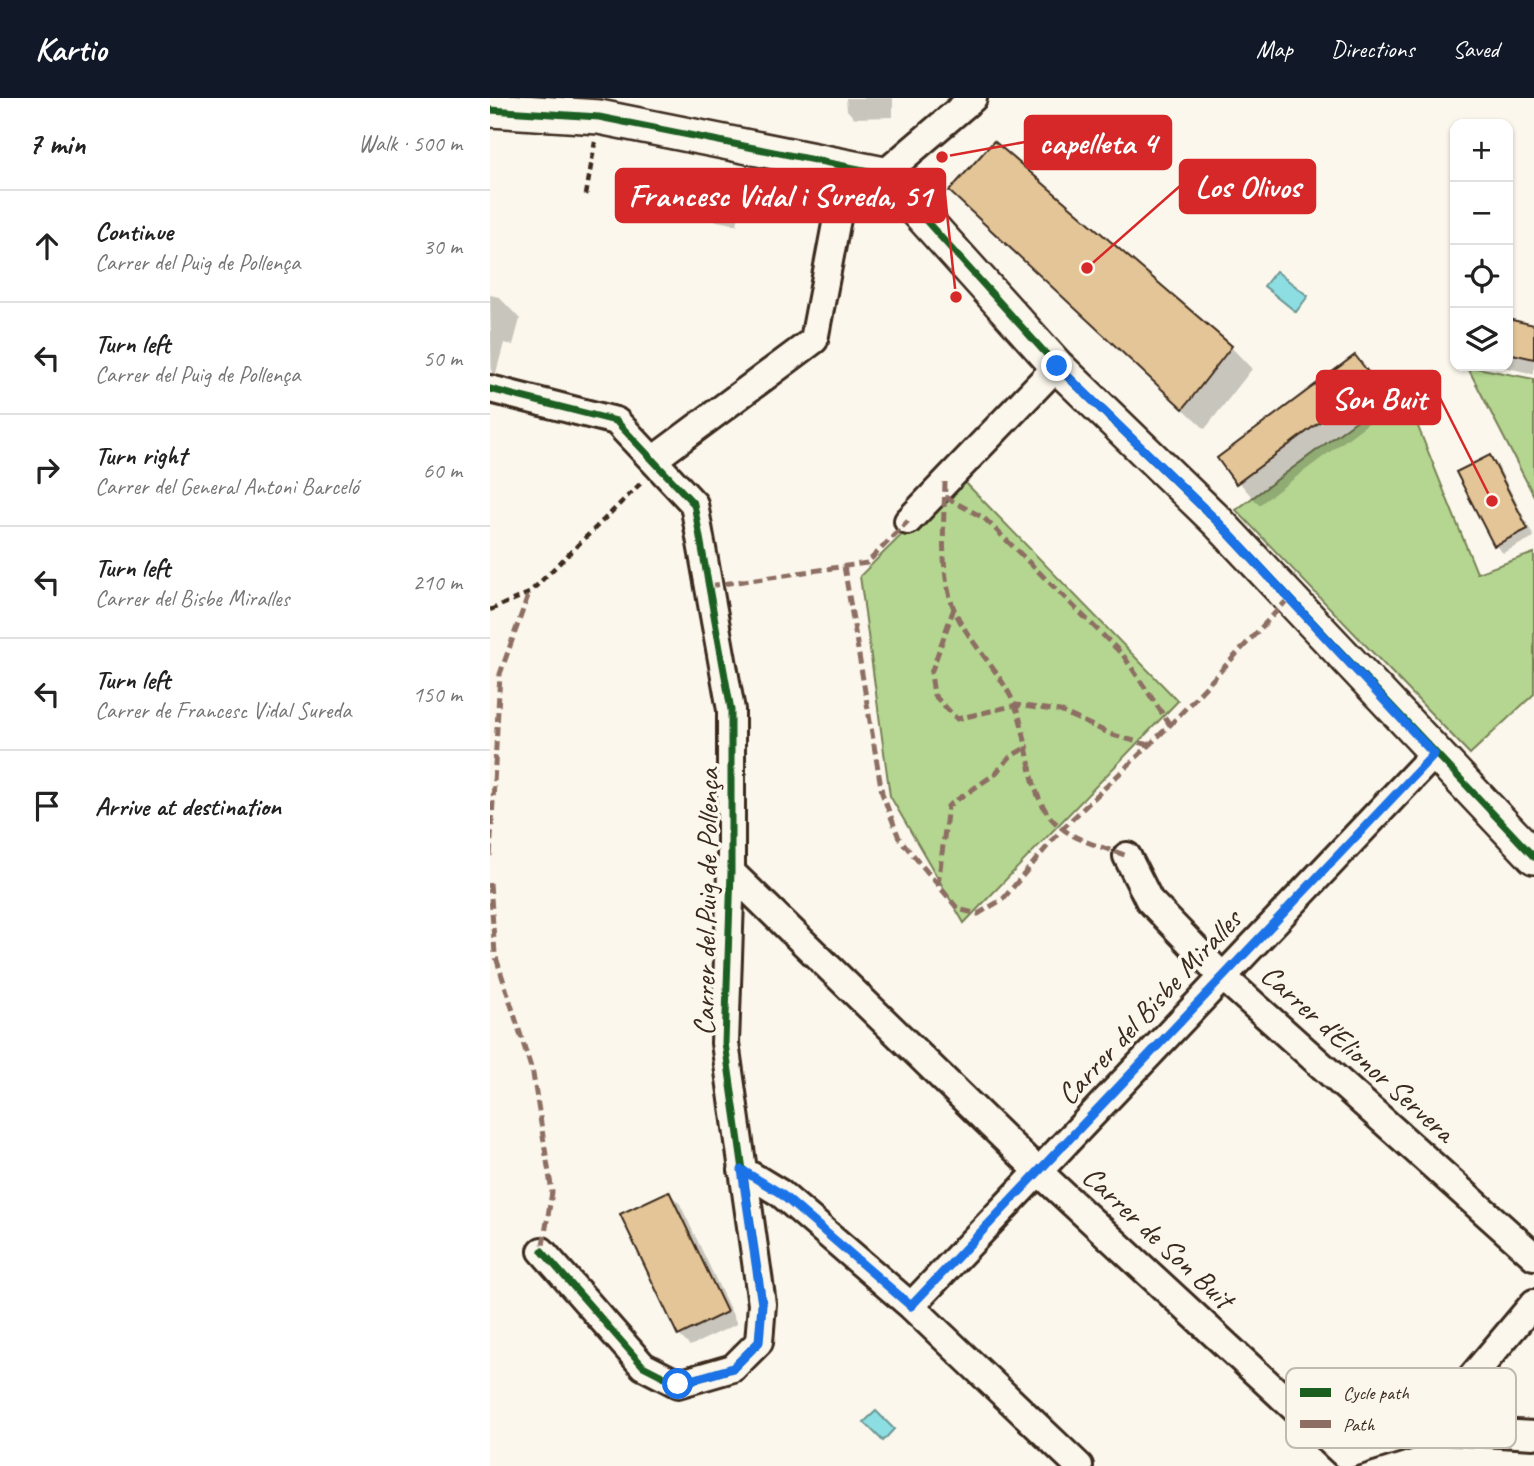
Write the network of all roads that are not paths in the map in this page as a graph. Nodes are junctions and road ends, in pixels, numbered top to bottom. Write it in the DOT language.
graph roads {
  1 [pos="973,98"];
  2 [pos="501,106"];
  3 [pos="846,166"];
  4 [pos="884,174"];
  5 [pos="1057,366"];
  6 [pos="490,389"];
  7 [pos="656,463"];
  8 [pos="908,521"];
  9 [pos="1434,754"];
  10 [pos="1127,856"];
  11 [pos="1534,857"];
  12 [pos="731,872"];
  13 [pos="1223,977"];
  14 [pos="742,1170"];
  15 [pos="1039,1172"];
  16 [pos="542,1251"];
  17 [pos="1534,1256"];
  18 [pos="1534,1303"];
  19 [pos="911,1306"];
  20 [pos="1479,1368"];
  21 [pos="1286,1400"];
  22 [pos="1516,1434"];
  23 [pos="1534,1435"];
  24 [pos="1337,1448"];
  25 [pos="1367,1448"];
  26 [pos="1079,1466"];
  1 -- 4 [label="street"];
  2 -- 3 [label="street"];
  3 -- 4 [label="street"];
  3 -- 7 [label="street"];
  4 -- 5 [label="street"];
  5 -- 8 [label="street"];
  5 -- 9 [label="street"];
  6 -- 7 [label="street, Carrer del Puig de Pollença"];
  7 -- 12 [label="street, Carrer del Puig de Pollença"];
  9 -- 11 [label="street"];
  9 -- 13 [label="street, Carrer del Bisbe Miralles"];
  10 -- 13 [label="street, Carrer d'Elionor Servera"];
  12 -- 14 [label="street, Carrer del Puig de Pollença"];
  12 -- 15 [label="street, Carrer de Son Buit"];
  13 -- 15 [label="street, Carrer del Bisbe Miralles"];
  13 -- 17 [label="street, Carrer d'Elionor Servera"];
  14 -- 16 [label="street, Carrer del Puig de Pollença"];
  14 -- 19 [label="street"];
  15 -- 19 [label="street, Carrer del Bisbe Miralles"];
  15 -- 21 [label="street, Carrer de Son Buit"];
  18 -- 20 [label="street"];
  19 -- 26 [label="street"];
  22 -- 23 [label="street, Carrer de Son Buit"];
  24 -- 25 [label="street, Carrer de Son Buit"];
}
